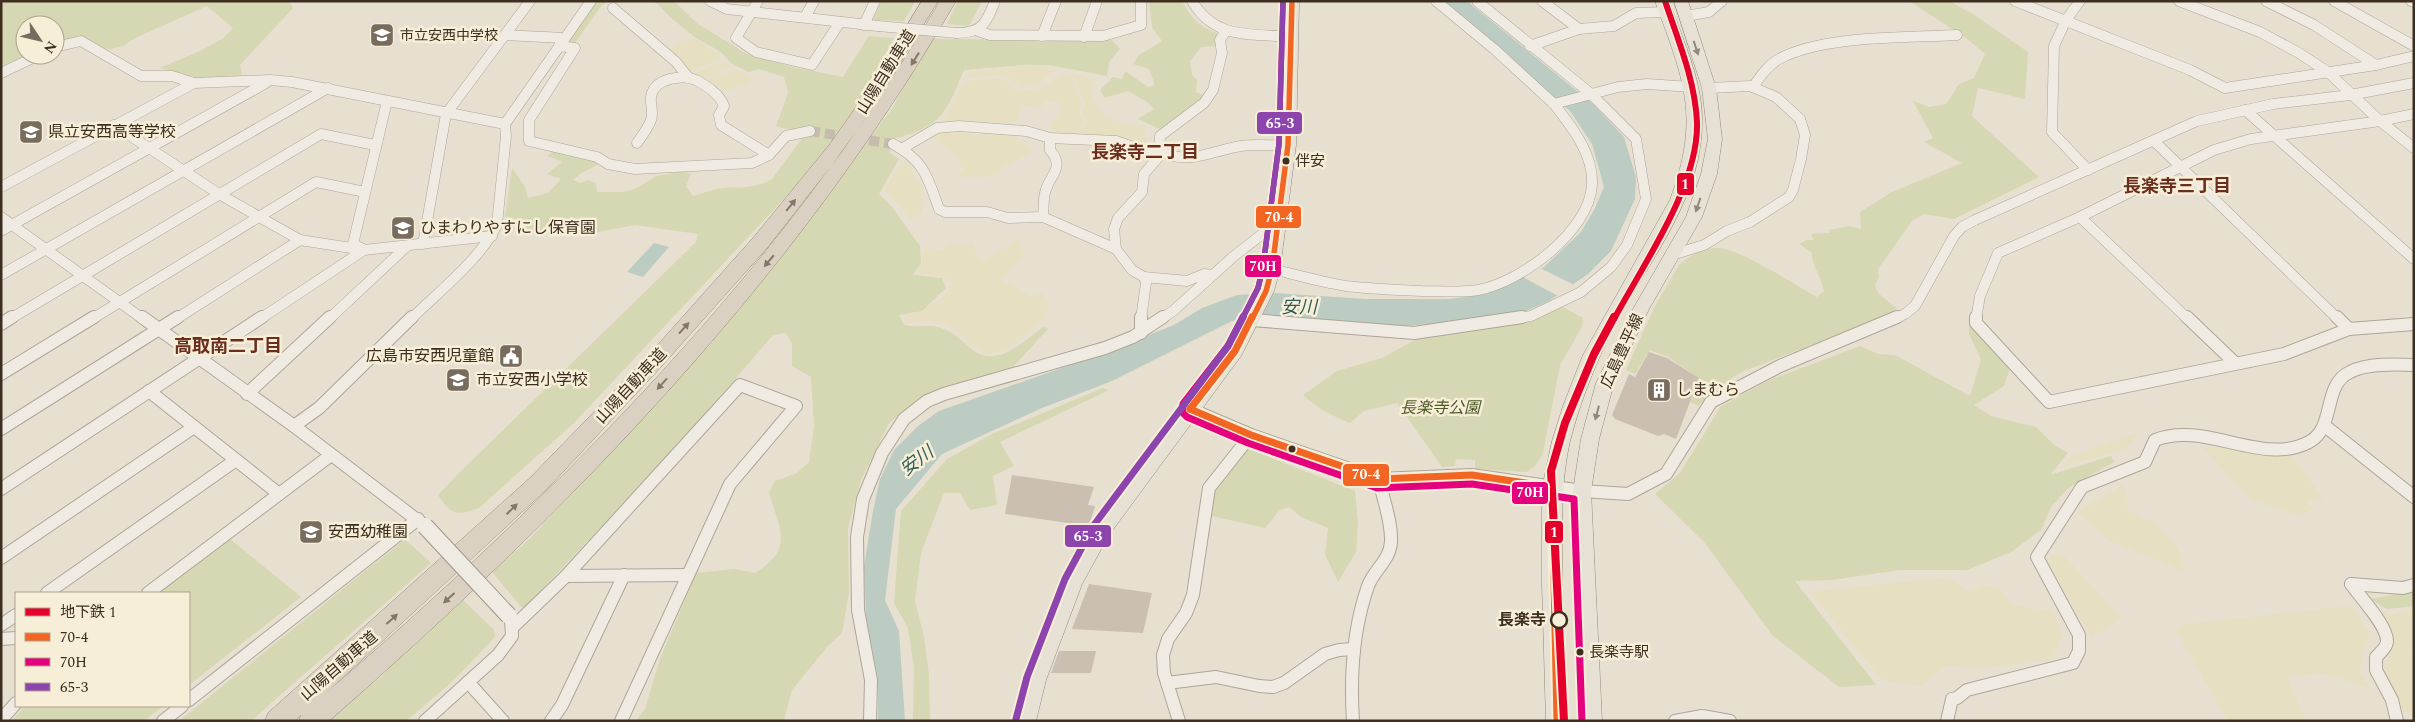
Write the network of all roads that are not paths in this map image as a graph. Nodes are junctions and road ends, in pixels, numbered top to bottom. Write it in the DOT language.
graph roads {
  1 [pos="530,1"];
  2 [pos="590,1"];
  3 [pos="710,1"];
  4 [pos="758,1"];
  5 [pos="814,1"];
  6 [pos="875,1"];
  7 [pos="930,1"];
  8 [pos="948,1"];
  9 [pos="995,1"];
  10 [pos="1056,1"];
  11 [pos="1097,1"];
  12 [pos="1141,1"];
  13 [pos="1192,1"];
  14 [pos="1292,1"];
  15 [pos="1436,1"];
  16 [pos="1477,1"];
  17 [pos="1542,1"];
  18 [pos="1722,1"];
  19 [pos="2015,1"];
  20 [pos="2080,1"];
  21 [pos="2179,1"];
  22 [pos="2266,1"];
  23 [pos="2334,1"];
  24 [pos="1664,7"];
  25 [pos="613,8"];
  26 [pos="1683,9"];
  27 [pos="753,11"];
  28 [pos="805,17"];
  29 [pos="2066,20"];
  30 [pos="840,22"];
  31 [pos="864,24"];
  32 [pos="1579,29"];
  33 [pos="978,32"];
  34 [pos="1225,32"];
  35 [pos="505,35"];
  36 [pos="1957,35"];
  37 [pos="1042,36"];
  38 [pos="1084,37"];
  39 [pos="1290,37"];
  40 [pos="562,42"];
  41 [pos="65,45"];
  42 [pos="1530,46"];
  43 [pos="2414,46"];
  44 [pos="2414,56"];
  45 [pos="18,65"];
  46 [pos="2376,66"];
  47 [pos="2328,72"];
  48 [pos="1,73"];
  49 [pos="688,77"];
  50 [pos="270,80"];
  51 [pos="194,83"];
  52 [pos="2414,83"];
  53 [pos="1691,86"];
  54 [pos="1753,87"];
  55 [pos="328,88"];
  56 [pos="1709,88"];
  57 [pos="1590,93"];
  58 [pos="2350,95"];
  59 [pos="387,100"];
  60 [pos="1557,104"];
  61 [pos="2245,110"];
  62 [pos="446,114"];
  63 [pos="2414,114"];
  64 [pos="2380,121"];
  65 [pos="505,124"];
  66 [pos="114,125"];
  67 [pos="810,131"];
  68 [pos="2275,136"];
  69 [pos="1050,138"];
  70 [pos="2154,141"];
  71 [pos="637,142"];
  72 [pos="375,145"];
  73 [pos="1288,145"];
  74 [pos="150,148"];
  75 [pos="2414,148"];
  76 [pos="1162,152"];
  77 [pos="770,155"];
  78 [pos="2180,166"];
  79 [pos="2088,170"];
  80 [pos="184,171"];
  81 [pos="1,187"];
  82 [pos="365,192"];
  83 [pos="219,194"];
  84 [pos="1043,216"];
  85 [pos="1,217"];
  86 [pos="2080,217"];
  87 [pos="258,218"];
  88 [pos="1278,222"];
  89 [pos="12,225"];
  90 [pos="1,231"];
  91 [pos="492,236"];
  92 [pos="300,240"];
  93 [pos="422,244"];
  94 [pos="406,247"];
  95 [pos="47,249"];
  96 [pos="1116,249"];
  97 [pos="364,250"];
  98 [pos="1672,255"];
  99 [pos="2414,259"];
  100 [pos="1272,269"];
  101 [pos="1213,274"];
  102 [pos="1,276"];
  103 [pos="82,276"];
  104 [pos="1144,278"];
  105 [pos="119,303"];
  106 [pos="1252,320"];
  107 [pos="1,324"];
  108 [pos="2414,324"];
  109 [pos="2348,329"];
  110 [pos="158,330"];
  111 [pos="1141,333"];
  112 [pos="199,358"];
  113 [pos="2236,363"];
  114 [pos="2414,365"];
  115 [pos="1,374"];
  116 [pos="149,391"];
  117 [pos="247,394"];
  118 [pos="1190,410"];
  119 [pos="294,426"];
  120 [pos="2326,426"];
  121 [pos="194,427"];
  122 [pos="1,429"];
  123 [pos="1251,435"];
  124 [pos="331,455"];
  125 [pos="236,460"];
  126 [pos="1380,479"];
  127 [pos="1552,487"];
  128 [pos="1,489"];
  129 [pos="1582,491"];
  130 [pos="280,494"];
  131 [pos="2414,497"];
  132 [pos="422,523"];
  133 [pos="1,558"];
  134 [pos="624,575"];
  135 [pos="686,575"];
  136 [pos="566,576"];
  137 [pos="2414,585"];
  138 [pos="48,592"];
  139 [pos="149,592"];
  140 [pos="15,616"];
  141 [pos="511,622"];
  142 [pos="1,625"];
  143 [pos="15,638"];
  144 [pos="1,639"];
  145 [pos="1354,650"];
  146 [pos="468,682"];
  147 [pos="1167,683"];
  148 [pos="190,699"];
  149 [pos="181,707"];
  150 [pos="163,721"];
  151 [pos="277,721"];
  152 [pos="312,721"];
  153 [pos="425,721"];
  154 [pos="504,721"];
  155 [pos="551,721"];
  156 [pos="621,721"];
  157 [pos="870,721"];
  158 [pos="1026,721"];
  159 [pos="1178,721"];
  160 [pos="1353,721"];
  161 [pos="1557,721"];
  162 [pos="1590,721"];
  163 [pos="1675,721"];
  164 [pos="1730,721"];
  165 [pos="1947,721"];
  166 [pos="2397,721"];
  1 -- 35 [label="street"];
  2 -- 40 [label="street"];
  3 -- 27 [label="street"];
  4 -- 27 [label="street"];
  5 -- 28 [label="street"];
  6 -- 31 [label="street"];
  151 -- 7 [label="highway, 山陽自動車道, one-way"];
  8 -- 152 [label="highway, 山陽自動車道, one-way"];
  9 -- 33 [label="street"];
  10 -- 37 [label="street"];
  11 -- 38 [label="street"];
  12 -- 38 [label="street"];
  13 -- 34 [label="street"];
  14 -- 39 [label="main road"];
  15 -- 60 [label="street"];
  16 -- 42 [label="street"];
  17 -- 32 [label="street"];
  18 -- 26 [label="street"];
  19 -- 29 [label="street"];
  20 -- 29 [label="street"];
  21 -- 47 [label="street"];
  22 -- 46 [label="street"];
  23 -- 43 [label="street"];
  24 -- 32 [label="street"];
  24 -- 53 [label="main road, 広島豊平線"];
  25 -- 49 [label="street"];
  26 -- 56 [label="main road, 広島豊平線, one-way"];
  27 -- 28 [label="street"];
  27 -- 30 [label="street"];
  28 -- 30 [label="street"];
  29 -- 47 [label="street"];
  29 -- 79 [label="street"];
  30 -- 31 [label="street"];
  31 -- 33 [label="street, bridge"];
  32 -- 42 [label="street"];
  33 -- 37 [label="street"];
  34 -- 39 [label="street"];
  34 -- 76 [label="street"];
  35 -- 40 [label="street"];
  35 -- 62 [label="street"];
  36 -- 54 [label="street"];
  37 -- 38 [label="street"];
  39 -- 73 [label="main road"];
  40 -- 65 [label="street"];
  40 -- 77 [label="street"];
  41 -- 51 [label="street"];
  42 -- 57 [label="street"];
  44 -- 46 [label="street"];
  45 -- 48 [label="street"];
  46 -- 47 [label="street"];
  47 -- 58 [label="street"];
  49 -- 71 [label="street"];
  49 -- 77 [label="street"];
  50 -- 51 [label="street"];
  50 -- 55 [label="street"];
  50 -- 74 [label="street"];
  51 -- 66 [label="street"];
  52 -- 58 [label="street"];
  53 -- 57 [label="street"];
  53 -- 127 [label="main road, 広島豊平線"];
  54 -- 56 [label="street"];
  54 -- 98 [label="street"];
  55 -- 59 [label="street"];
  55 -- 80 [label="street"];
  56 -- 98 [label="main road, 広島豊平線, one-way"];
  57 -- 60 [label="street"];
  57 -- 106 [label="street"];
  58 -- 61 [label="street"];
  58 -- 64 [label="street"];
  59 -- 62 [label="street"];
  59 -- 72 [label="street"];
  60 -- 100 [label="street"];
  61 -- 68 [label="street"];
  61 -- 70 [label="street"];
  62 -- 65 [label="street"];
  62 -- 93 [label="street"];
  63 -- 64 [label="street"];
  64 -- 68 [label="street"];
  64 -- 75 [label="street"];
  65 -- 91 [label="street"];
  66 -- 74 [label="street"];
  66 -- 81 [label="street"];
  67 -- 77 [label="street"];
  68 -- 78 [label="street"];
  68 -- 99 [label="street"];
  69 -- 76 [label="street"];
  69 -- 84 [label="street"];
  69 -- 84 [label="street"];
  70 -- 78 [label="street"];
  70 -- 79 [label="street"];
  72 -- 82 [label="street"];
  72 -- 83 [label="street"];
  73 -- 76 [label="street"];
  73 -- 88 [label="main road"];
  74 -- 80 [label="street"];
  74 -- 89 [label="street"];
  76 -- 96 [label="street"];
  78 -- 86 [label="street"];
  78 -- 109 [label="street"];
  79 -- 129 [label="street"];
  80 -- 83 [label="street"];
  80 -- 95 [label="street"];
  82 -- 87 [label="street"];
  82 -- 97 [label="street"];
  83 -- 87 [label="street"];
  83 -- 103 [label="street"];
  84 -- 96 [label="street"];
  85 -- 89 [label="street"];
  86 -- 113 [label="street"];
  86 -- 113 [label="street"];
  87 -- 92 [label="street"];
  87 -- 105 [label="street"];
  88 -- 100 [label="main road"];
  88 -- 101 [label="street"];
  89 -- 90 [label="street"];
  89 -- 95 [label="street"];
  91 -- 93 [label="street"];
  91 -- 119 [label="street"];
  92 -- 97 [label="street"];
  92 -- 110 [label="street"];
  93 -- 94 [label="street"];
  94 -- 97 [label="street"];
  94 -- 117 [label="street"];
  95 -- 102 [label="street"];
  95 -- 103 [label="street"];
  96 -- 104 [label="street"];
  97 -- 112 [label="street"];
  98 -- 129 [label="main road, 広島豊平線, one-way"];
  100 -- 106 [label="main road"];
  101 -- 104 [label="street"];
  101 -- 111 [label="street"];
  103 -- 105 [label="street"];
  103 -- 107 [label="street"];
  104 -- 111 [label="street"];
  105 -- 110 [label="street"];
  105 -- 115 [label="street"];
  106 -- 118 [label="main road"];
  108 -- 109 [label="street"];
  109 -- 113 [label="street"];
  110 -- 112 [label="street"];
  110 -- 122 [label="street"];
  111 -- 157 [label="street"];
  112 -- 116 [label="street"];
  112 -- 117 [label="street"];
  114 -- 120 [label="street"];
  116 -- 121 [label="street"];
  116 -- 128 [label="street"];
  117 -- 119 [label="street"];
  118 -- 123 [label="street"];
  118 -- 158 [label="main road"];
  119 -- 124 [label="street"];
  120 -- 131 [label="street"];
  120 -- 165 [label="street"];
  121 -- 125 [label="street"];
  121 -- 133 [label="street"];
  123 -- 126 [label="street"];
  123 -- 147 [label="street"];
  124 -- 130 [label="street"];
  124 -- 132 [label="street"];
  125 -- 130 [label="street"];
  125 -- 138 [label="street"];
  126 -- 127 [label="street"];
  126 -- 145 [label="street"];
  127 -- 129 [label="street"];
  127 -- 161 [label="main road, 広島豊平線"];
  129 -- 162 [label="main road, 広島豊平線"];
  130 -- 139 [label="street"];
  132 -- 141 [label="street, bridge"];
  132 -- 148 [label="street"];
  134 -- 135 [label="street"];
  134 -- 136 [label="street"];
  134 -- 155 [label="street"];
  135 -- 136 [label="street"];
  135 -- 156 [label="street"];
  136 -- 141 [label="street"];
  137 -- 166 [label="street"];
  140 -- 142 [label="street"];
  141 -- 146 [label="street"];
  143 -- 144 [label="street"];
  145 -- 147 [label="street"];
  145 -- 160 [label="street"];
  146 -- 153 [label="street"];
  146 -- 154 [label="street"];
  147 -- 159 [label="street"];
  149 -- 150 [label="street"];
  163 -- 164 [label="street"];
}
